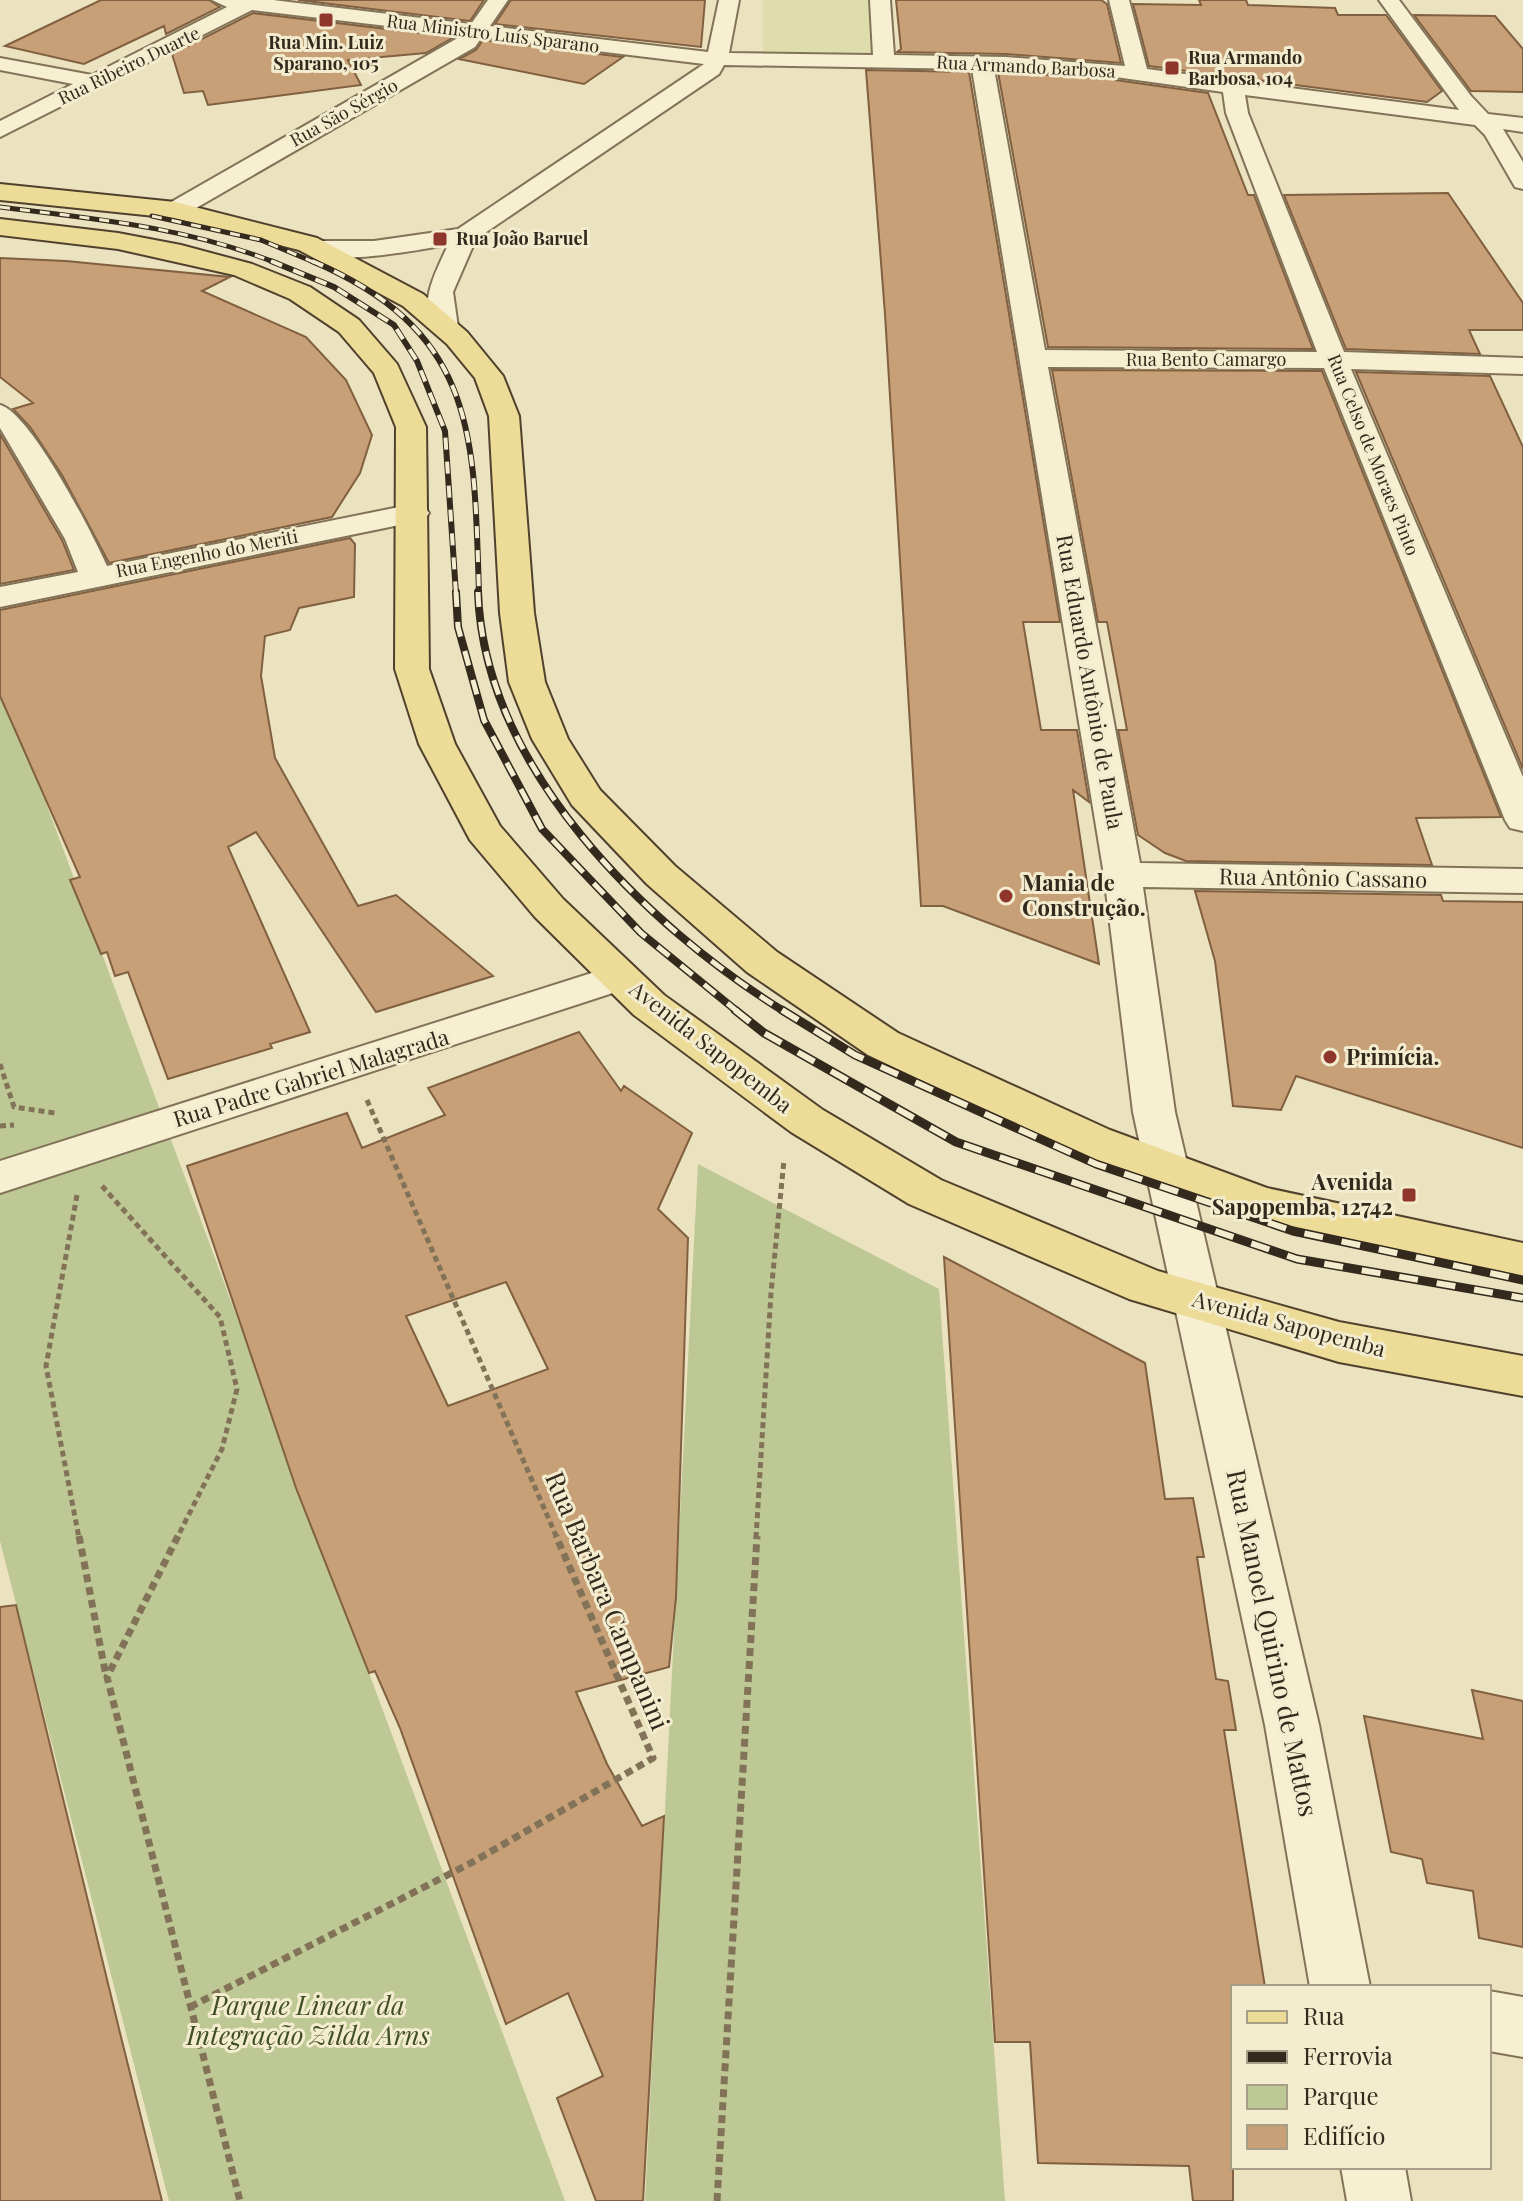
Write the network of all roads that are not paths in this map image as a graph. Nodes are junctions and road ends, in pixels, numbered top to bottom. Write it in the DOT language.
graph roads {
  1 [pos="222,0"];
  2 [pos="498,0"];
  3 [pos="729,0"];
  4 [pos="880,0"];
  5 [pos="1119,0"];
  6 [pos="1389,0"];
  7 [pos="253,2"];
  8 [pos="478,33"];
  9 [pos="717,59"];
  10 [pos="884,62"];
  11 [pos="982,63"];
  12 [pos="0,64"];
  13 [pos="1138,74"];
  14 [pos="94,82"];
  15 [pos="1233,87"];
  16 [pos="1482,120"];
  17 [pos="1523,125"];
  18 [pos="0,130"];
  19 [pos="1523,182"];
  20 [pos="0,192"];
  21 [pos="175,210"];
  22 [pos="0,226"];
  23 [pos="465,235"];
  24 [pos="157,246"];
  25 [pos="319,249"];
  26 [pos="445,327"];
  27 [pos="1033,357"];
  28 [pos="1334,360"];
  29 [pos="1523,366"];
  30 [pos="0,413"];
  31 [pos="414,513"];
  32 [pos="96,576"];
  33 [pos="0,597"];
  34 [pos="1523,820"];
  35 [pos="1123,875"];
  36 [pos="1523,881"];
  37 [pos="620,977"];
  38 [pos="1169,1170"];
  39 [pos="0,1177"];
  40 [pos="1523,1261"];
  41 [pos="1199,1301"];
  42 [pos="1523,1376"];
  43 [pos="1340,1985"];
  44 [pos="1491,2021"];
  45 [pos="1523,2027"];
  46 [pos="1373,2169"];
  47 [pos="1379,2201"];
  1 -- 7 [label="street, Rua Ministro Luís Sparano"];
  2 -- 8 [label="street, Rua São Sérgio"];
  3 -- 9 [label="street"];
  4 -- 10 [label="street"];
  5 -- 13 [label="street"];
  6 -- 16 [label="street"];
  7 -- 8 [label="street, Rua Ministro Luís Sparano"];
  7 -- 14 [label="street, Rua Ribeiro Duarte"];
  8 -- 9 [label="street, Rua Ministro Luís Sparano"];
  8 -- 21 [label="street, Rua São Sérgio"];
  9 -- 10 [label="street, Rua Armando Barbosa"];
  9 -- 23 [label="street"];
  10 -- 11 [label="street, Rua Armando Barbosa"];
  11 -- 13 [label="street, Rua Armando Barbosa"];
  11 -- 27 [label="street, Rua Eduardo Antônio de Paula"];
  12 -- 14 [label="street"];
  13 -- 15 [label="street, Rua Armando Barbosa"];
  14 -- 18 [label="street, Rua Ribeiro Duarte"];
  15 -- 16 [label="street, Rua Armando Barbosa"];
  15 -- 28 [label="street, Rua Celso de Moraes Pinto"];
  16 -- 17 [label="street, Rua Armando Barbosa"];
  16 -- 19 [label="street"];
  20 -- 21 [label="main road"];
  21 -- 22 [label="main road"];
  21 -- 24 [label="main road"];
  21 -- 25 [label="main road"];
  22 -- 24 [label="main road, Avenida Sapopemba"];
  23 -- 25 [label="street"];
  23 -- 26 [label="street"];
  24 -- 31 [label="main road, Avenida Sapopemba"];
  25 -- 26 [label="main road"];
  26 -- 38 [label="main road"];
  27 -- 28 [label="street, Rua Bento Camargo"];
  27 -- 35 [label="street, Rua Eduardo Antônio de Paula"];
  28 -- 29 [label="street, Rua Bento Camargo"];
  28 -- 34 [label="street, Rua Celso de Moraes Pinto"];
  30 -- 32 [label="street"];
  31 -- 32 [label="street, Rua Engenho do Meriti"];
  31 -- 37 [label="main road, Avenida Sapopemba"];
  32 -- 33 [label="street, Rua Engenho do Meriti"];
  35 -- 36 [label="street, Rua Antônio Cassano"];
  35 -- 38 [label="street, Rua Eduardo Antônio de Paula"];
  37 -- 39 [label="street, Rua Padre Gabriel Malagrada"];
  37 -- 41 [label="main road, Avenida Sapopemba"];
  38 -- 40 [label="main road"];
  38 -- 41 [label="street, Rua Eduardo Antônio de Paula"];
  41 -- 42 [label="main road, Avenida Sapopemba"];
  41 -- 43 [label="street, Rua Manoel Quirino de Mattos"];
  44 -- 45 [label="street"];
  46 -- 47 [label="street"];
}
